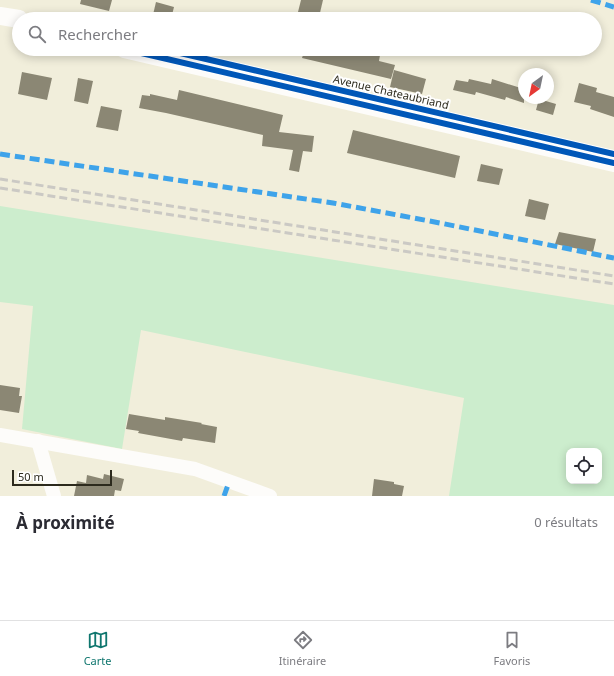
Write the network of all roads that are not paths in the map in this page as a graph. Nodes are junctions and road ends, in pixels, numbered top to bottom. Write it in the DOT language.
graph roads {
  1 [pos="0,16"];
  2 [pos="12,18"];
  3 [pos="0,26"];
  4 [pos="12,27"];
  5 [pos="154,56"];
  6 [pos="193,56"];
  7 [pos="614,154"];
  8 [pos="614,163"];
  9 [pos="0,435"];
  10 [pos="38,441"];
  11 [pos="54,496"];
  12 [pos="270,496"];
  1 -- 2 [label="main road"];
  3 -- 4 [label="main road"];
  5 -- 8 [label="main road, Avenue Chateaubriand"];
  6 -- 7 [label="main road, Avenue Chateaubriand"];
  9 -- 10 [label="street"];
  10 -- 11 [label="street"];
  10 -- 12 [label="street"];
}
